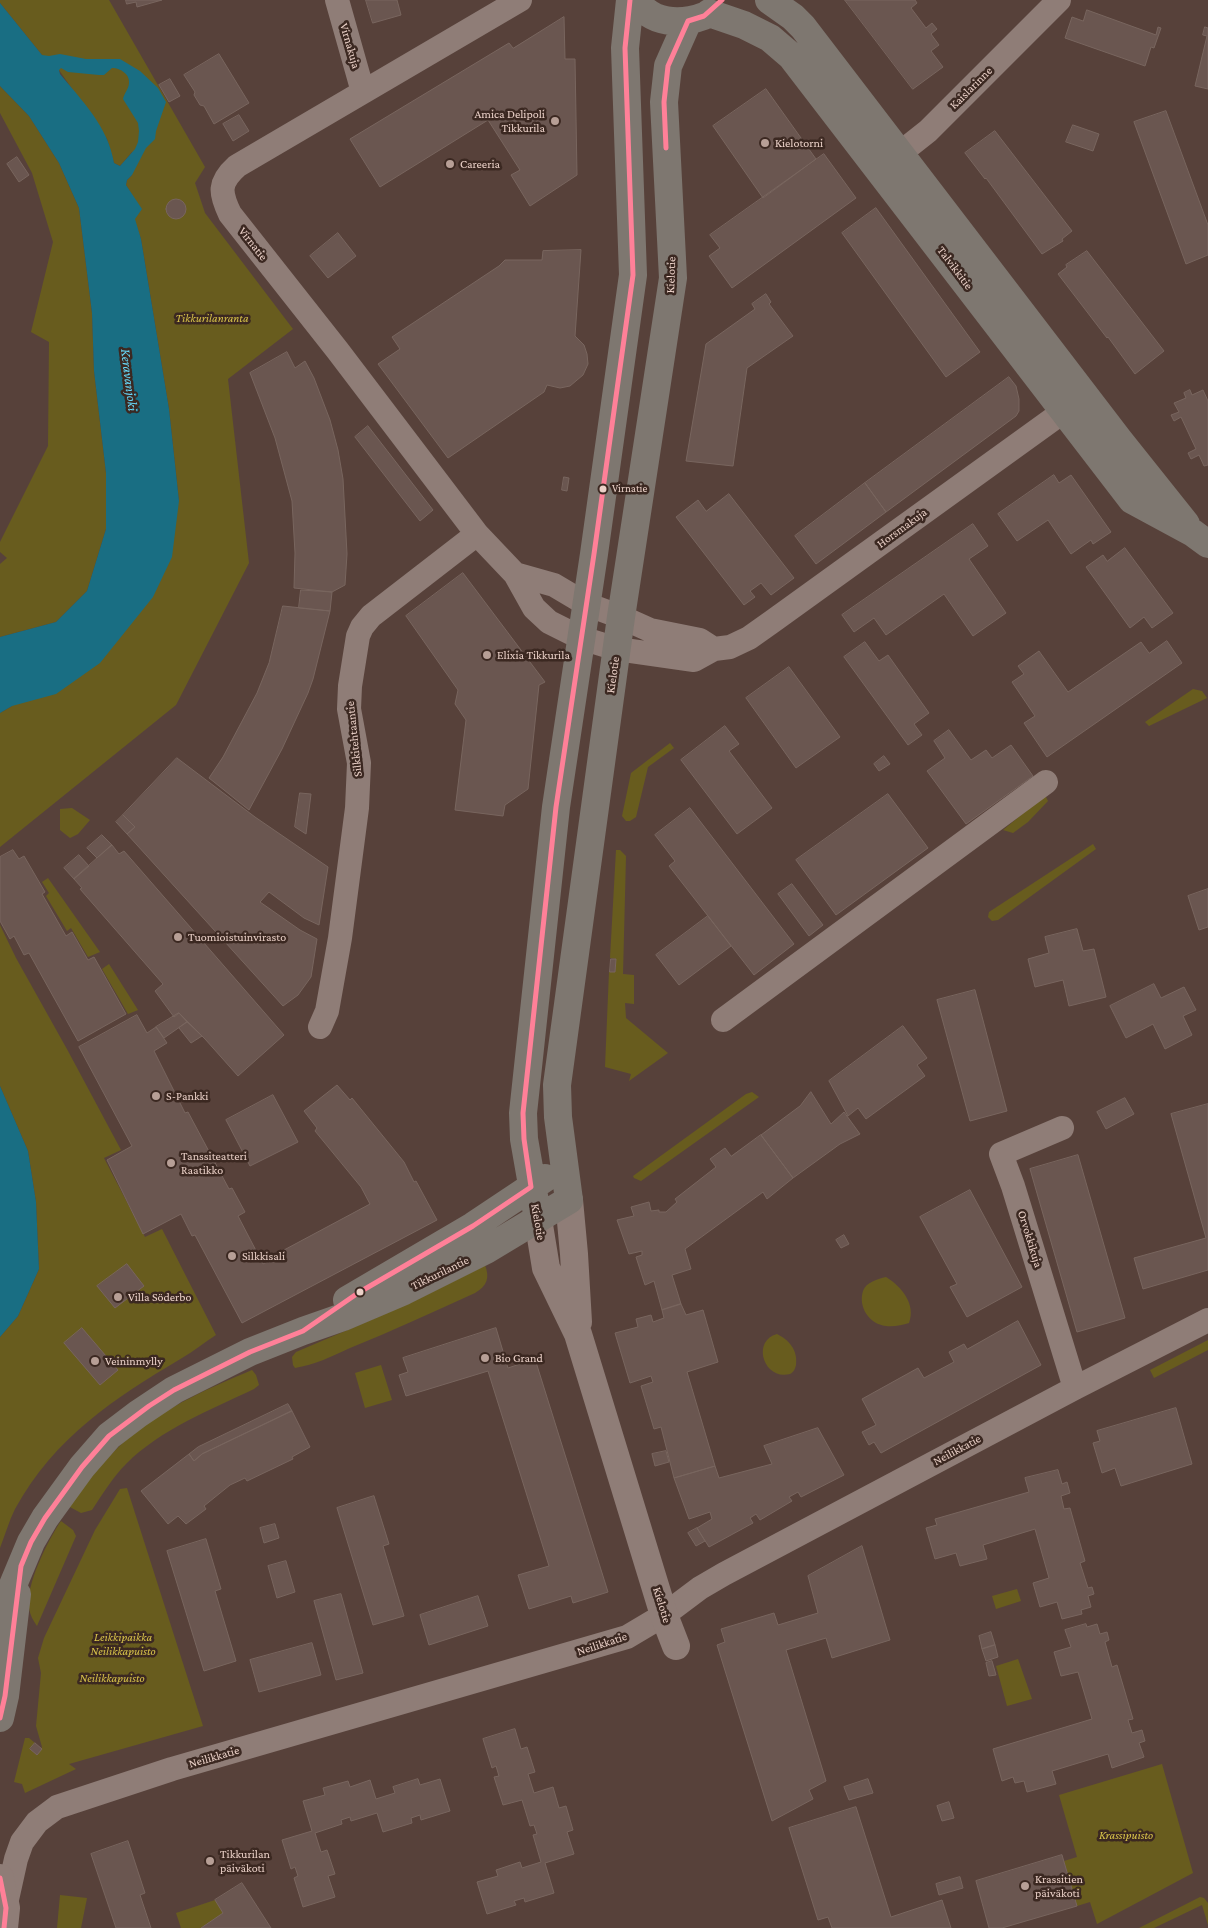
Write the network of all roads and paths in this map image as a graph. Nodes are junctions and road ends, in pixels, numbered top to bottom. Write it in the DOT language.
graph roads {
  1 [pos="337,0"];
  2 [pos="520,0"];
  3 [pos="630,0"];
  4 [pos="636,0"];
  5 [pos="769,0"];
  6 [pos="1059,0"];
  7 [pos="707,11"];
  8 [pos="363,92"];
  9 [pos="900,154"];
  10 [pos="878,170"];
  11 [pos="1086,396"];
  12 [pos="1064,411"];
  13 [pos="478,534"];
  14 [pos="1201,539"];
  15 [pos="515,574"];
  16 [pos="586,604"];
  17 [pos="621,617"];
  18 [pos="581,638"];
  19 [pos="617,649"];
  20 [pos="714,650"];
  21 [pos="1046,782"];
  22 [pos="723,1020"];
  23 [pos="320,1027"];
  24 [pos="1062,1128"];
  25 [pos="564,1165"];
  26 [pos="531,1187"];
  27 [pos="569,1200"];
  28 [pos="538,1219"];
  29 [pos="1208,1320"];
  30 [pos="303,1331"];
  31 [pos="578,1334"];
  32 [pos="1075,1388"];
  33 [pos="21,1566"];
  34 [pos="664,1615"];
  35 [pos="0,1616"];
  36 [pos="676,1646"];
  37 [pos="0,1718"];
  38 [pos="0,1878"];
  39 [pos="5,1918"];
  1 -- 8 [label="street, Virnakuja"];
  2 -- 8 [label="street, Virnatie"];
  3 -- 16 [label="main road, Kielotie"];
  4 -- 7 [label="main road, Talvikkitie"];
  5 -- 9 [label="main road, Talvikkitie"];
  6 -- 9 [label="street, Kaislarinne"];
  7 -- 10 [label="main road, Talvikkitie"];
  7 -- 17 [label="main road, Kielotie"];
  8 -- 13 [label="street, Virnatie"];
  9 -- 10 [label="street, Kaislarinne"];
  9 -- 11 [label="main road, Talvikkitie"];
  10 -- 12 [label="main road, Talvikkitie"];
  11 -- 12 [label="street, Horsmakuja"];
  11 -- 14 [label="main road, Talvikkitie"];
  12 -- 14 [label="main road, Talvikkitie"];
  12 -- 20 [label="street, Horsmakuja"];
  13 -- 15 [label="street, Virnatie"];
  13 -- 23 [label="street, Silkkitehtaantie"];
  15 -- 16 [label="street"];
  15 -- 18 [label="street, Virnatie"];
  16 -- 17 [label="street"];
  16 -- 18 [label="main road, Kielotie"];
  17 -- 19 [label="main road, Kielotie"];
  17 -- 20 [label="street"];
  18 -- 19 [label="street, Virnatie"];
  18 -- 26 [label="main road, Kielotie"];
  19 -- 20 [label="street, Horsmakuja"];
  19 -- 25 [label="main road, Kielotie"];
  21 -- 22 [label="street"];
  24 -- 32 [label="street, Orvokkikuja"];
  25 -- 26 [label="main road, Tikkurilantie"];
  25 -- 27 [label="main road, Kielotie"];
  26 -- 28 [label="main road, Kielotie"];
  26 -- 30 [label="main road, Tikkurilantie"];
  27 -- 28 [label="main road, Tikkurilantie"];
  27 -- 31 [label="street, Kielotie"];
  28 -- 30 [label="main road, Tikkurilantie"];
  28 -- 31 [label="street, Kielotie"];
  29 -- 32 [label="street, Neilikkatie"];
  30 -- 33 [label="main road, Tikkurilantie"];
  31 -- 34 [label="street, Kielotie"];
  32 -- 34 [label="street, Neilikkatie"];
  33 -- 35 [label="main road, Tikkurilantie"];
  33 -- 37 [label="main road, Tikkurilantie"];
  34 -- 36 [label="street, Kielotie"];
  34 -- 39 [label="street, Neilikkatie"];
  38 -- 39 [label="street"];
}
